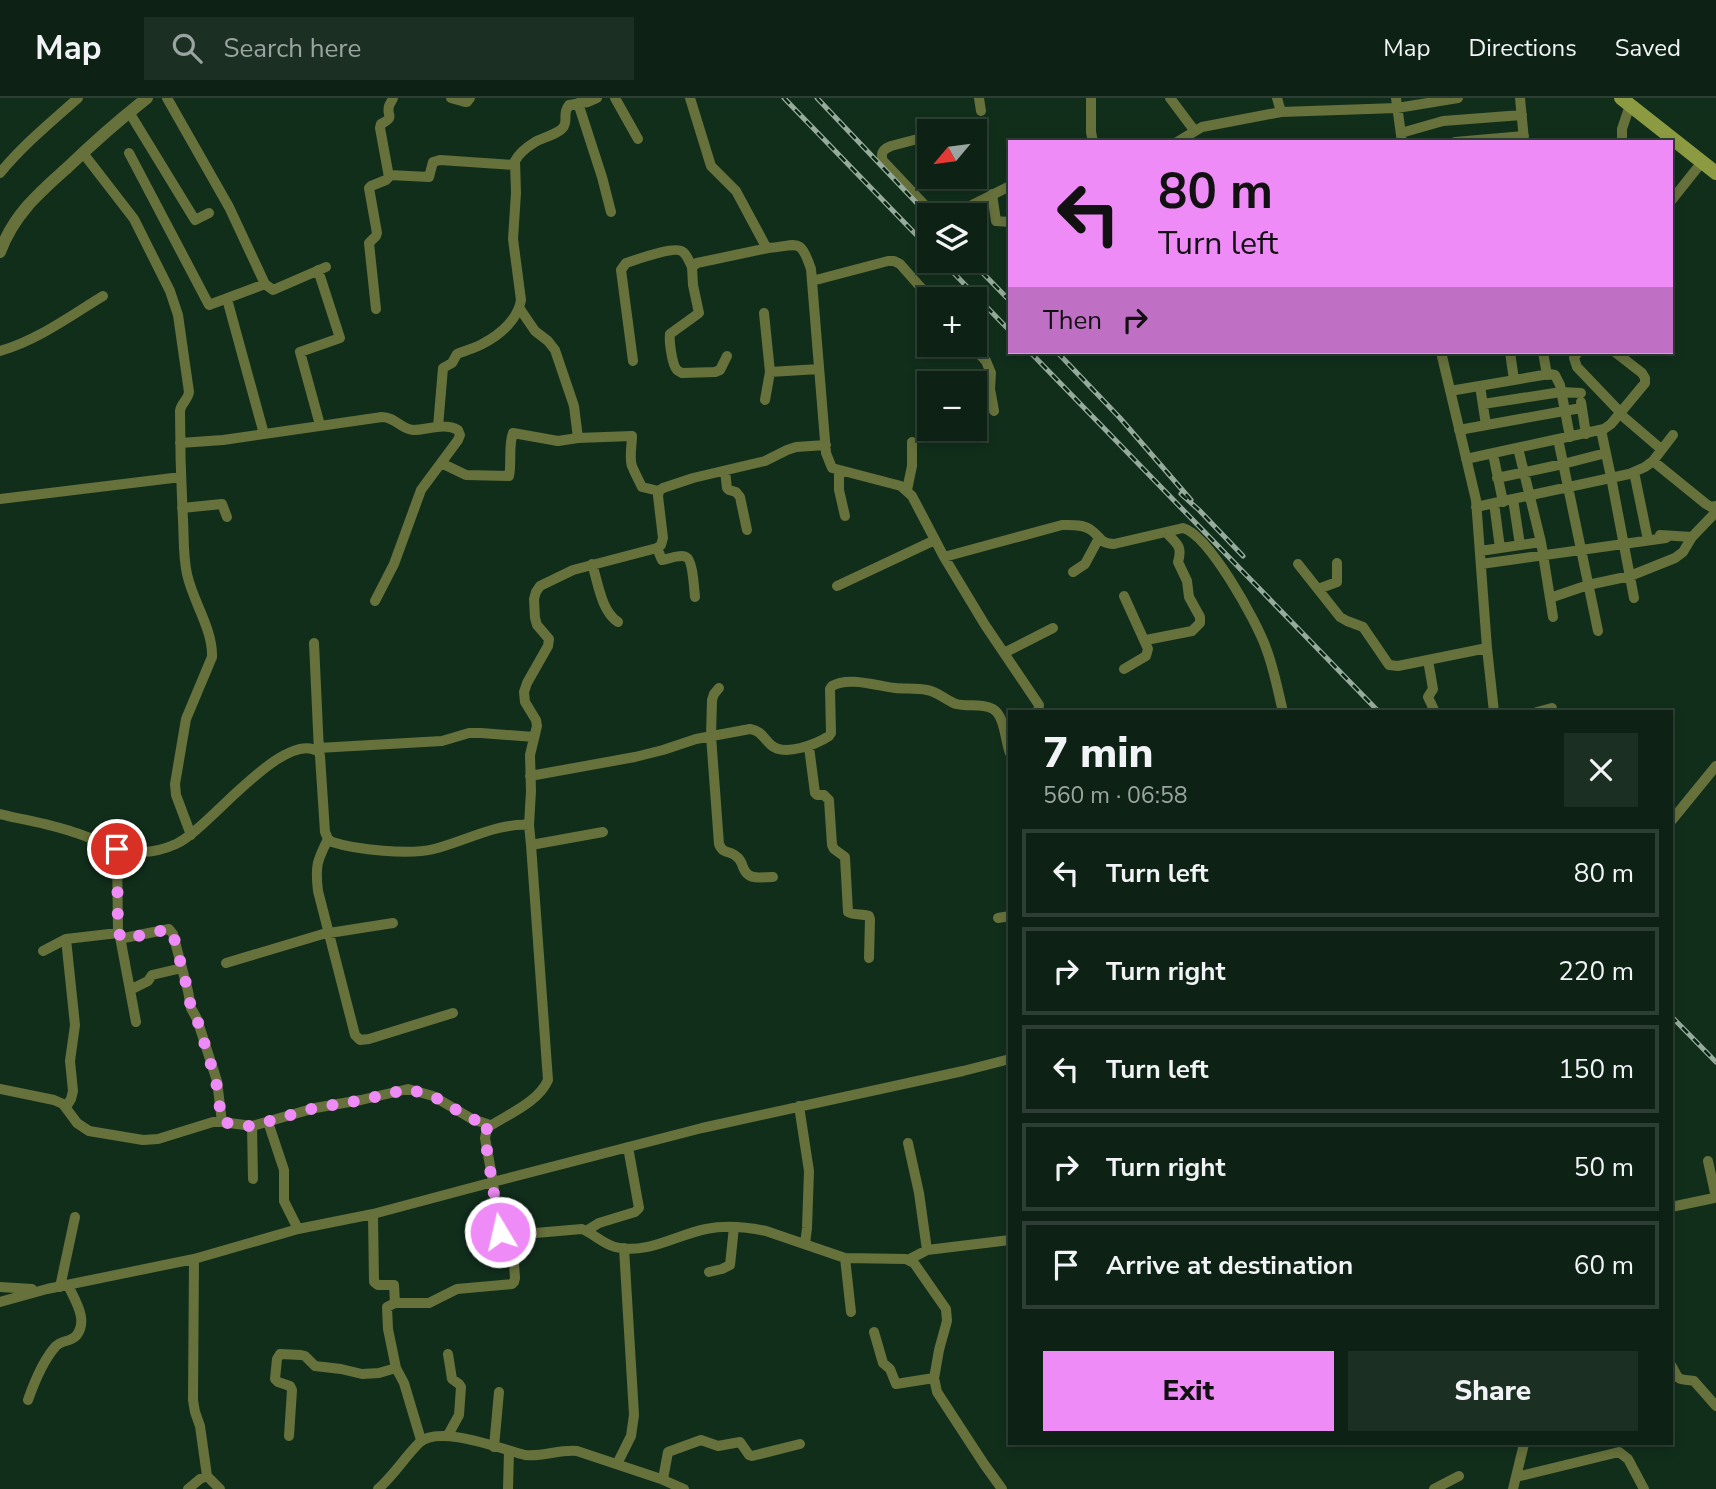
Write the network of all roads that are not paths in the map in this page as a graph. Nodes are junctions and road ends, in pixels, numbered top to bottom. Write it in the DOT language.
graph roads {
  1 [pos="78,98"];
  2 [pos="147,98"];
  3 [pos="167,98"];
  4 [pos="451,98"];
  5 [pos="470,98"];
  6 [pos="597,98"];
  7 [pos="615,98"];
  8 [pos="690,98"];
  9 [pos="978,98"];
  10 [pos="1091,98"];
  11 [pos="1170,98"];
  12 [pos="1277,98"];
  13 [pos="1458,98"];
  14 [pos="1520,98"];
  15 [pos="396,99"];
  16 [pos="1625,102"];
  17 [pos="578,103"];
  18 [pos="1396,103"];
  19 [pos="981,110"];
  20 [pos="129,112"];
  21 [pos="1281,112"];
  22 [pos="1522,115"];
  23 [pos="1194,130"];
  24 [pos="1401,137"];
  25 [pos="638,139"];
  26 [pos="917,139"];
  27 [pos="1524,139"];
  28 [pos="1093,140"];
  29 [pos="1180,140"];
  30 [pos="1501,140"];
  31 [pos="1622,140"];
  32 [pos="83,153"];
  33 [pos="129,153"];
  34 [pos="1702,162"];
  35 [pos="514,165"];
  36 [pos="0,173"];
  37 [pos="1716,173"];
  38 [pos="389,175"];
  39 [pos="1008,187"];
  40 [pos="992,194"];
  41 [pos="1673,198"];
  42 [pos="923,203"];
  43 [pos="975,203"];
  44 [pos="611,212"];
  45 [pos="209,214"];
  46 [pos="1008,222"];
  47 [pos="768,248"];
  48 [pos="0,252"];
  49 [pos="692,267"];
  50 [pos="812,281"];
  51 [pos="265,284"];
  52 [pos="920,287"];
  53 [pos="103,296"];
  54 [pos="227,299"];
  55 [pos="376,309"];
  56 [pos="520,309"];
  57 [pos="764,313"];
  58 [pos="0,351"];
  59 [pos="1441,354"];
  60 [pos="1510,354"];
  61 [pos="1544,354"];
  62 [pos="1577,354"];
  63 [pos="1618,354"];
  64 [pos="727,356"];
  65 [pos="982,357"];
  66 [pos="634,361"];
  67 [pos="819,369"];
  68 [pos="770,372"];
  69 [pos="1547,375"];
  70 [pos="1514,380"];
  71 [pos="1591,382"];
  72 [pos="1497,383"];
  73 [pos="1480,386"];
  74 [pos="1450,391"];
  75 [pos="1561,392"];
  76 [pos="1581,393"];
  77 [pos="765,400"];
  78 [pos="1500,401"];
  79 [pos="1483,404"];
  80 [pos="1581,408"];
  81 [pos="995,411"];
  82 [pos="1565,411"];
  83 [pos="1619,413"];
  84 [pos="1503,422"];
  85 [pos="320,425"];
  86 [pos="1486,425"];
  87 [pos="438,427"];
  88 [pos="1459,430"];
  89 [pos="1601,430"];
  90 [pos="264,434"];
  91 [pos="1586,434"];
  92 [pos="1673,435"];
  93 [pos="578,438"];
  94 [pos="1564,438"];
  95 [pos="912,442"];
  96 [pos="180,443"];
  97 [pos="826,445"];
  98 [pos="1518,448"];
  99 [pos="1661,449"];
  100 [pos="1606,453"];
  101 [pos="1493,454"];
  102 [pos="1466,459"];
  103 [pos="1653,461"];
  104 [pos="441,463"];
  105 [pos="1563,464"];
  106 [pos="725,471"];
  107 [pos="839,471"];
  108 [pos="1524,472"];
  109 [pos="1634,472"];
  110 [pos="181,477"];
  111 [pos="1611,477"];
  112 [pos="1497,478"];
  113 [pos="1568,488"];
  114 [pos="906,490"];
  115 [pos="659,491"];
  116 [pos="1531,496"];
  117 [pos="0,499"];
  118 [pos="1503,502"];
  119 [pos="1476,507"];
  120 [pos="182,508"];
  121 [pos="1716,508"];
  122 [pos="845,516"];
  123 [pos="228,517"];
  124 [pos="747,530"];
  125 [pos="1166,532"];
  126 [pos="1648,537"];
  127 [pos="1692,537"];
  128 [pos="1099,538"];
  129 [pos="1666,538"];
  130 [pos="935,540"];
  131 [pos="1541,542"];
  132 [pos="1623,543"];
  133 [pos="1520,545"];
  134 [pos="657,548"];
  135 [pos="1500,548"];
  136 [pos="1581,550"];
  137 [pos="1480,551"];
  138 [pos="1544,556"];
  139 [pos="944,557"];
  140 [pos="1337,563"];
  141 [pos="592,564"];
  142 [pos="1298,564"];
  143 [pos="1481,564"];
  144 [pos="1073,572"];
  145 [pos="1630,576"];
  146 [pos="1588,585"];
  147 [pos="837,586"];
  148 [pos="1318,589"];
  149 [pos="1124,596"];
  150 [pos="695,597"];
  151 [pos="1550,598"];
  152 [pos="1634,598"];
  153 [pos="375,601"];
  154 [pos="1553,617"];
  155 [pos="618,622"];
  156 [pos="1053,628"];
  157 [pos="1598,631"];
  158 [pos="1146,640"];
  159 [pos="314,643"];
  160 [pos="1487,648"];
  161 [pos="1004,653"];
  162 [pos="1428,660"];
  163 [pos="1124,669"];
  164 [pos="719,688"];
  165 [pos="1552,708"];
  166 [pos="1038,710"];
  167 [pos="1282,710"];
  168 [pos="1434,710"];
  169 [pos="1494,710"];
  170 [pos="1544,710"];
  171 [pos="1007,729"];
  172 [pos="534,737"];
  173 [pos="710,737"];
  174 [pos="809,747"];
  175 [pos="1008,749"];
  176 [pos="318,750"];
  177 [pos="1716,766"];
  178 [pos="530,776"];
  179 [pos="0,814"];
  180 [pos="1673,819"];
  181 [pos="528,825"];
  182 [pos="603,832"];
  183 [pos="191,835"];
  184 [pos="328,839"];
  185 [pos="531,845"];
  186 [pos="117,849"];
  187 [pos="773,877"];
  188 [pos="1008,916"];
  189 [pos="998,918"];
  190 [pos="393,923"];
  191 [pos="329,932"];
  192 [pos="119,935"];
  193 [pos="66,939"];
  194 [pos="43,951"];
  195 [pos="869,958"];
  196 [pos="226,963"];
  197 [pos="182,968"];
  198 [pos="130,990"];
  199 [pos="453,1013"];
  200 [pos="136,1022"];
  201 [pos="1008,1060"];
  202 [pos="0,1089"];
  203 [pos="799,1106"];
  204 [pos="66,1107"];
  205 [pos="222,1122"];
  206 [pos="268,1122"];
  207 [pos="490,1125"];
  208 [pos="252,1126"];
  209 [pos="908,1143"];
  210 [pos="628,1147"];
  211 [pos="1708,1161"];
  212 [pos="253,1179"];
  213 [pos="493,1182"];
  214 [pos="1673,1207"];
  215 [pos="373,1214"];
  216 [pos="75,1217"];
  217 [pos="734,1227"];
  218 [pos="299,1229"];
  219 [pos="586,1231"];
  220 [pos="512,1235"];
  221 [pos="1008,1240"];
  222 [pos="805,1244"];
  223 [pos="624,1248"];
  224 [pos="927,1251"];
  225 [pos="845,1258"];
  226 [pos="194,1259"];
  227 [pos="908,1260"];
  228 [pos="709,1272"];
  229 [pos="64,1286"];
  230 [pos="0,1287"];
  231 [pos="47,1289"];
  232 [pos="0,1302"];
  233 [pos="395,1303"];
  234 [pos="851,1312"];
  235 [pos="874,1332"];
  236 [pos="448,1354"];
  237 [pos="396,1368"];
  238 [pos="1673,1368"];
  239 [pos="934,1378"];
  240 [pos="499,1392"];
  241 [pos="28,1400"];
  242 [pos="1716,1406"];
  243 [pos="448,1435"];
  244 [pos="289,1436"];
  245 [pos="421,1440"];
  246 [pos="800,1444"];
  247 [pos="1524,1445"];
  248 [pos="494,1447"];
  249 [pos="509,1451"];
  250 [pos="617,1464"];
  251 [pos="208,1476"];
  252 [pos="392,1476"];
  253 [pos="1459,1476"];
  254 [pos="1516,1476"];
  255 [pos="663,1479"];
  256 [pos="188,1489"];
  257 [pos="220,1489"];
  258 [pos="378,1489"];
  259 [pos="397,1489"];
  260 [pos="508,1489"];
  261 [pos="684,1489"];
  262 [pos="1002,1489"];
  263 [pos="1434,1489"];
  264 [pos="1513,1489"];
  265 [pos="1644,1489"];
  1 -- 36 [label="street"];
  2 -- 20 [label="street"];
  3 -- 51 [label="street"];
  4 -- 5 [label="street"];
  6 -- 17 [label="street"];
  7 -- 25 [label="street"];
  8 -- 47 [label="street"];
  9 -- 19 [label="street"];
  10 -- 28 [label="street"];
  11 -- 23 [label="street"];
  12 -- 21 [label="street"];
  13 -- 18 [label="street"];
  14 -- 22 [label="street"];
  15 -- 38 [label="street"];
  16 -- 31 [label="street"];
  16 -- 34 [label="main road"];
  17 -- 35 [label="street"];
  17 -- 44 [label="street"];
  18 -- 21 [label="street"];
  18 -- 24 [label="street"];
  20 -- 32 [label="street"];
  20 -- 45 [label="street"];
  21 -- 23 [label="street"];
  22 -- 24 [label="street"];
  22 -- 27 [label="street"];
  23 -- 29 [label="street"];
  26 -- 42 [label="street"];
  27 -- 30 [label="street"];
  32 -- 48 [label="street"];
  32 -- 96 [label="street"];
  33 -- 54 [label="street"];
  34 -- 37 [label="main road"];
  34 -- 41 [label="street"];
  35 -- 38 [label="street"];
  35 -- 56 [label="street"];
  38 -- 55 [label="street"];
  39 -- 40 [label="street"];
  40 -- 43 [label="street"];
  40 -- 46 [label="street"];
  47 -- 49 [label="street"];
  47 -- 50 [label="street"];
  49 -- 64 [label="street"];
  49 -- 66 [label="street"];
  50 -- 52 [label="street"];
  50 -- 67 [label="street"];
  51 -- 54 [label="street"];
  51 -- 85 [label="street"];
  53 -- 58 [label="street"];
  54 -- 90 [label="street"];
  56 -- 87 [label="street"];
  56 -- 93 [label="street"];
  57 -- 68 [label="street"];
  59 -- 74 [label="street"];
  60 -- 70 [label="street"];
  61 -- 69 [label="street"];
  62 -- 71 [label="street"];
  63 -- 83 [label="street"];
  65 -- 81 [label="street"];
  67 -- 68 [label="street"];
  67 -- 97 [label="street"];
  68 -- 77 [label="street"];
  69 -- 70 [label="street"];
  69 -- 75 [label="street"];
  70 -- 72 [label="street"];
  71 -- 76 [label="street"];
  71 -- 83 [label="street"];
  72 -- 73 [label="street"];
  72 -- 78 [label="street"];
  73 -- 74 [label="street"];
  73 -- 79 [label="street"];
  74 -- 88 [label="street"];
  75 -- 76 [label="street"];
  75 -- 78 [label="street"];
  75 -- 82 [label="street"];
  76 -- 80 [label="street"];
  78 -- 79 [label="street"];
  78 -- 84 [label="street"];
  79 -- 86 [label="street"];
  80 -- 82 [label="street"];
  80 -- 91 [label="street"];
  82 -- 84 [label="street"];
  82 -- 94 [label="street"];
  83 -- 89 [label="street"];
  83 -- 99 [label="street"];
  84 -- 86 [label="street"];
  85 -- 87 [label="street"];
  85 -- 90 [label="street"];
  86 -- 88 [label="street"];
  87 -- 104 [label="street"];
  88 -- 102 [label="street"];
  89 -- 91 [label="street"];
  89 -- 100 [label="street"];
  90 -- 96 [label="street"];
  91 -- 94 [label="street"];
  92 -- 99 [label="street"];
  93 -- 104 [label="street"];
  93 -- 115 [label="street"];
  94 -- 98 [label="street"];
  94 -- 105 [label="street"];
  95 -- 114 [label="street"];
  96 -- 110 [label="street"];
  97 -- 106 [label="street"];
  97 -- 107 [label="street"];
  98 -- 101 [label="street"];
  98 -- 108 [label="street"];
  99 -- 103 [label="street"];
  100 -- 105 [label="street"];
  100 -- 111 [label="street"];
  101 -- 102 [label="street"];
  101 -- 112 [label="street"];
  102 -- 119 [label="street"];
  103 -- 109 [label="street"];
  103 -- 121 [label="street"];
  104 -- 153 [label="street"];
  105 -- 108 [label="street"];
  105 -- 113 [label="street"];
  106 -- 115 [label="street"];
  106 -- 124 [label="street"];
  107 -- 114 [label="street"];
  107 -- 122 [label="street"];
  108 -- 112 [label="street"];
  108 -- 116 [label="street"];
  109 -- 111 [label="street"];
  109 -- 126 [label="street"];
  110 -- 117 [label="street"];
  110 -- 120 [label="street"];
  111 -- 113 [label="street"];
  111 -- 132 [label="street"];
  112 -- 118 [label="street"];
  113 -- 116 [label="street"];
  113 -- 136 [label="street"];
  114 -- 130 [label="street"];
  115 -- 134 [label="street"];
  116 -- 118 [label="street"];
  116 -- 131 [label="street"];
  118 -- 119 [label="street"];
  118 -- 133 [label="street"];
  118 -- 135 [label="street"];
  119 -- 137 [label="street"];
  120 -- 123 [label="street"];
  120 -- 183 [label="street"];
  121 -- 127 [label="street"];
  125 -- 128 [label="street"];
  125 -- 158 [label="street"];
  125 -- 167 [label="street"];
  126 -- 127 [label="street"];
  126 -- 129 [label="street"];
  126 -- 132 [label="street"];
  127 -- 145 [label="street"];
  128 -- 139 [label="street"];
  128 -- 144 [label="street"];
  130 -- 139 [label="street"];
  130 -- 147 [label="street"];
  131 -- 133 [label="street"];
  131 -- 138 [label="street"];
  132 -- 136 [label="street"];
  132 -- 145 [label="street"];
  133 -- 135 [label="street"];
  134 -- 141 [label="street"];
  134 -- 150 [label="street"];
  135 -- 137 [label="street"];
  136 -- 138 [label="street"];
  136 -- 146 [label="street"];
  137 -- 143 [label="street"];
  138 -- 143 [label="street"];
  138 -- 151 [label="street"];
  139 -- 161 [label="street"];
  140 -- 148 [label="street"];
  141 -- 155 [label="street"];
  141 -- 172 [label="street"];
  142 -- 148 [label="street"];
  143 -- 160 [label="street"];
  145 -- 146 [label="street"];
  145 -- 152 [label="street"];
  146 -- 151 [label="street"];
  146 -- 157 [label="street"];
  148 -- 162 [label="street"];
  149 -- 158 [label="street"];
  151 -- 154 [label="street"];
  156 -- 161 [label="street"];
  158 -- 163 [label="street"];
  159 -- 176 [label="street"];
  160 -- 162 [label="street"];
  160 -- 169 [label="street"];
  161 -- 166 [label="street"];
  162 -- 168 [label="street"];
  164 -- 173 [label="street"];
  165 -- 170 [label="street"];
  171 -- 174 [label="street"];
  171 -- 175 [label="street"];
  172 -- 176 [label="street"];
  172 -- 178 [label="street"];
  173 -- 174 [label="street"];
  173 -- 178 [label="street"];
  173 -- 187 [label="street"];
  174 -- 195 [label="street"];
  176 -- 183 [label="street"];
  176 -- 184 [label="street"];
  177 -- 180 [label="street"];
  178 -- 181 [label="street"];
  179 -- 186 [label="street"];
  181 -- 184 [label="street"];
  181 -- 185 [label="street"];
  182 -- 185 [label="street"];
  183 -- 186 [label="street"];
  184 -- 191 [label="street"];
  185 -- 207 [label="street"];
  186 -- 192 [label="street"];
  188 -- 189 [label="street"];
  190 -- 191 [label="street"];
  191 -- 196 [label="street"];
  191 -- 199 [label="street"];
  192 -- 193 [label="street"];
  192 -- 197 [label="street"];
  192 -- 198 [label="street"];
  193 -- 194 [label="street"];
  193 -- 204 [label="street"];
  197 -- 198 [label="street"];
  197 -- 205 [label="street"];
  198 -- 200 [label="street"];
  201 -- 203 [label="street"];
  202 -- 204 [label="street"];
  203 -- 210 [label="street"];
  203 -- 222 [label="street"];
  204 -- 205 [label="street"];
  205 -- 208 [label="street"];
  206 -- 207 [label="street"];
  206 -- 208 [label="street"];
  206 -- 218 [label="street"];
  207 -- 213 [label="street"];
  208 -- 212 [label="street"];
  209 -- 224 [label="street"];
  210 -- 213 [label="street"];
  210 -- 219 [label="street"];
  211 -- 214 [label="street"];
  213 -- 215 [label="street"];
  213 -- 220 [label="street"];
  215 -- 218 [label="street"];
  215 -- 233 [label="street"];
  216 -- 229 [label="street"];
  217 -- 222 [label="street"];
  217 -- 223 [label="street"];
  217 -- 228 [label="street"];
  218 -- 226 [label="street"];
  219 -- 220 [label="street"];
  219 -- 223 [label="street"];
  220 -- 233 [label="street"];
  221 -- 224 [label="street"];
  222 -- 225 [label="street"];
  223 -- 250 [label="street"];
  224 -- 227 [label="street"];
  225 -- 227 [label="street"];
  225 -- 234 [label="street"];
  226 -- 229 [label="street"];
  226 -- 251 [label="street"];
  227 -- 239 [label="street"];
  229 -- 231 [label="street"];
  229 -- 241 [label="street"];
  230 -- 231 [label="street"];
  231 -- 232 [label="street"];
  233 -- 237 [label="street"];
  235 -- 239 [label="street"];
  236 -- 243 [label="street"];
  237 -- 244 [label="street"];
  237 -- 245 [label="street"];
  238 -- 242 [label="street"];
  239 -- 262 [label="street"];
  240 -- 248 [label="street"];
  243 -- 245 [label="street"];
  243 -- 248 [label="street"];
  245 -- 252 [label="street"];
  246 -- 255 [label="street"];
  247 -- 254 [label="street"];
  248 -- 249 [label="street"];
  249 -- 250 [label="street"];
  249 -- 260 [label="street"];
  250 -- 255 [label="street"];
  251 -- 256 [label="street"];
  251 -- 257 [label="street"];
  252 -- 258 [label="street"];
  252 -- 259 [label="street"];
  253 -- 263 [label="street"];
  254 -- 264 [label="street"];
  254 -- 265 [label="street"];
  255 -- 261 [label="street"];
}
